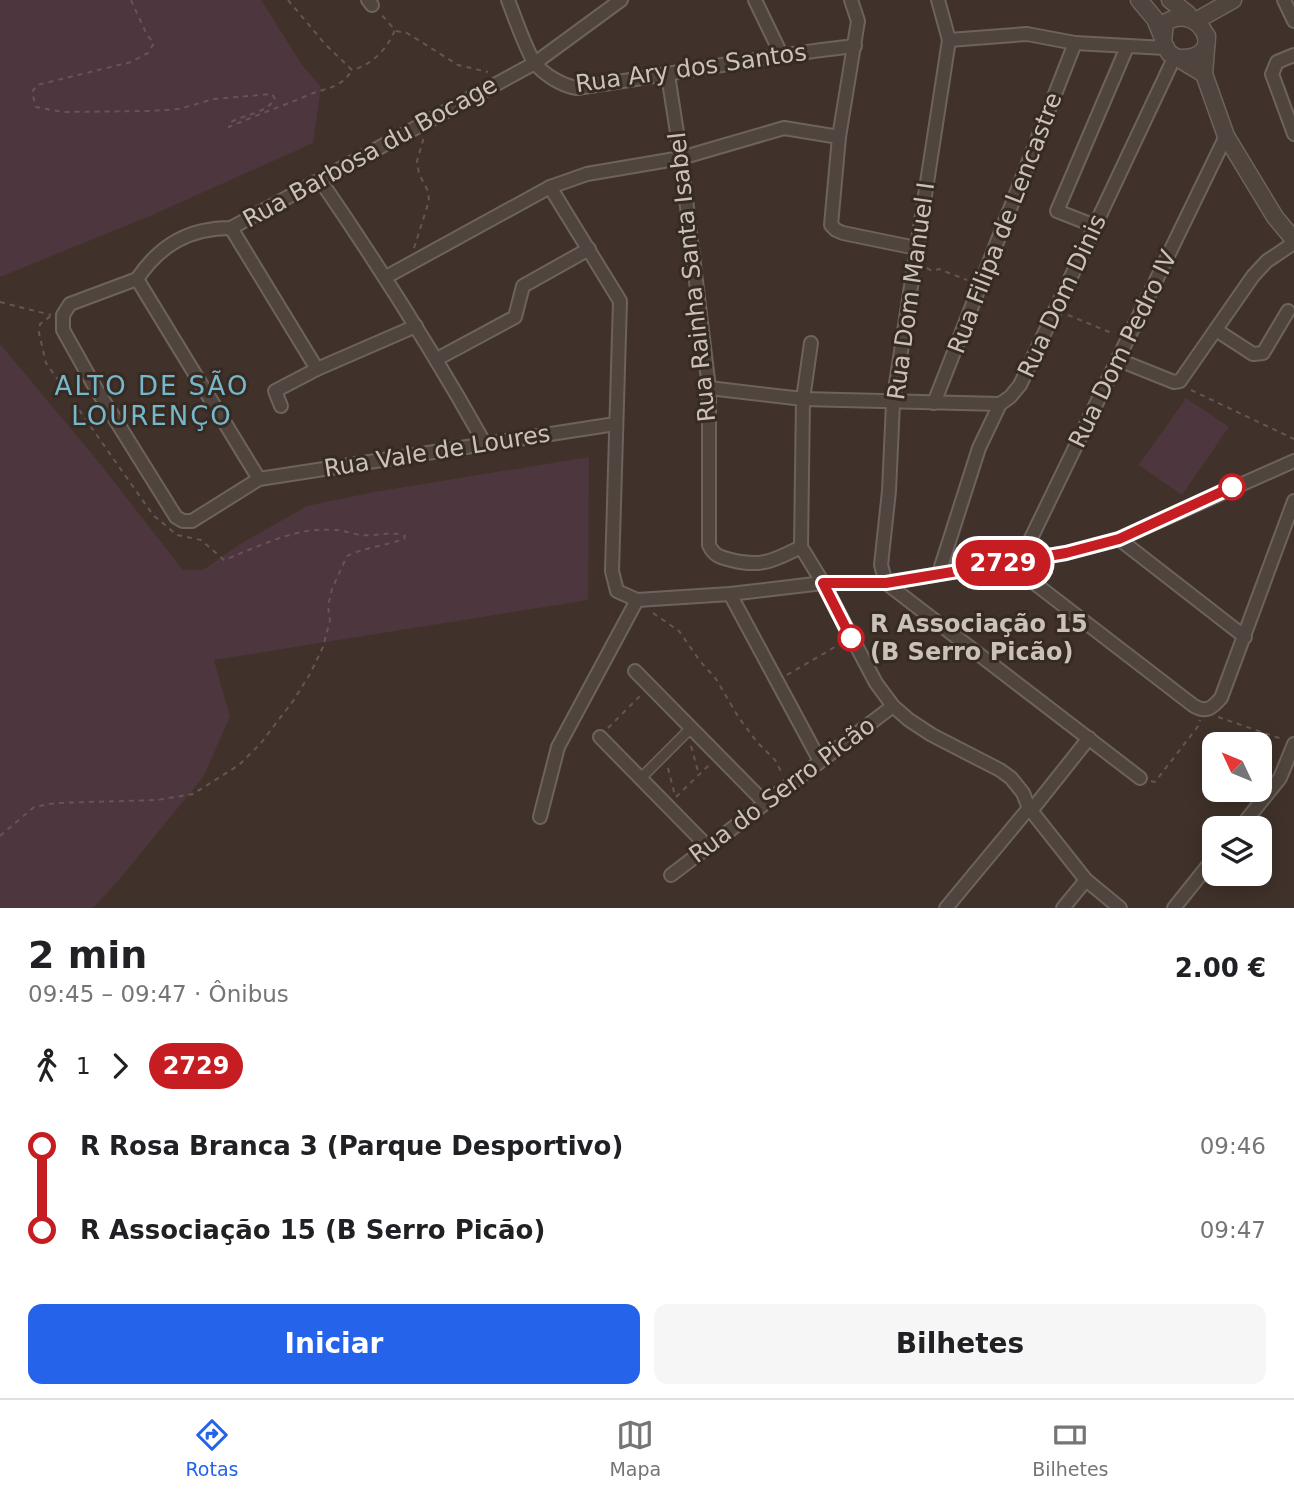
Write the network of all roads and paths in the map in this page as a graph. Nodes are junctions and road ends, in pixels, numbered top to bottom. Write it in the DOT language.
graph roads {
  1 [pos="131,0"];
  2 [pos="288,0"];
  3 [pos="508,0"];
  4 [pos="621,0"];
  5 [pos="755,0"];
  6 [pos="851,0"];
  7 [pos="938,0"];
  8 [pos="1139,0"];
  9 [pos="1170,0"];
  10 [pos="1233,0"];
  11 [pos="1284,0"];
  12 [pos="370,2"];
  13 [pos="1194,16"];
  14 [pos="1294,21"];
  15 [pos="395,30"];
  16 [pos="1207,36"];
  17 [pos="949,40"];
  18 [pos="1075,43"];
  19 [pos="855,46"];
  20 [pos="1127,47"];
  21 [pos="1171,49"];
  22 [pos="781,54"];
  23 [pos="1294,55"];
  24 [pos="535,63"];
  25 [pos="352,70"];
  26 [pos="1204,74"];
  27 [pos="668,75"];
  28 [pos="495,84"];
  29 [pos="429,120"];
  30 [pos="1294,134"];
  31 [pos="1226,136"];
  32 [pos="839,137"];
  33 [pos="681,158"];
  34 [pos="320,180"];
  35 [pos="550,187"];
  36 [pos="1095,226"];
  37 [pos="231,228"];
  38 [pos="1294,242"];
  39 [pos="916,248"];
  40 [pos="589,249"];
  41 [pos="914,261"];
  42 [pos="408,265"];
  43 [pos="386,277"];
  44 [pos="136,279"];
  45 [pos="980,285"];
  46 [pos="0,302"];
  47 [pos="1055,310"];
  48 [pos="1288,311"];
  49 [pos="416,326"];
  50 [pos="1216,330"];
  51 [pos="1128,340"];
  52 [pos="811,343"];
  53 [pos="437,359"];
  54 [pos="1119,360"];
  55 [pos="317,369"];
  56 [pos="1174,382"];
  57 [pos="709,388"];
  58 [pos="803,399"];
  59 [pos="893,403"];
  60 [pos="934,403"];
  61 [pos="1000,404"];
  62 [pos="281,406"];
  63 [pos="615,424"];
  64 [pos="1294,439"];
  65 [pos="485,444"];
  66 [pos="1294,461"];
  67 [pos="259,479"];
  68 [pos="1294,500"];
  69 [pos="1119,539"];
  70 [pos="801,547"];
  71 [pos="1020,561"];
  72 [pos="939,573"];
  73 [pos="823,583"];
  74 [pos="886,583"];
  75 [pos="730,594"];
  76 [pos="640,600"];
  77 [pos="1245,637"];
  78 [pos="851,638"];
  79 [pos="635,671"];
  80 [pos="777,680"];
  81 [pos="650,685"];
  82 [pos="893,706"];
  83 [pos="1202,711"];
  84 [pos="689,730"];
  85 [pos="600,737"];
  86 [pos="1089,738"];
  87 [pos="1294,744"];
  88 [pos="665,754"];
  89 [pos="719,755"];
  90 [pos="820,761"];
  91 [pos="699,775"];
  92 [pos="641,778"];
  93 [pos="1140,778"];
  94 [pos="789,785"];
  95 [pos="765,803"];
  96 [pos="1030,810"];
  97 [pos="1250,816"];
  98 [pos="540,817"];
  99 [pos="0,836"];
  100 [pos="708,847"];
  101 [pos="1202,873"];
  102 [pos="671,875"];
  103 [pos="1086,880"];
  104 [pos="946,908"];
  105 [pos="1063,908"];
  106 [pos="1120,908"];
  107 [pos="1174,908"];
  1 -- 25 [label="path"];
  2 -- 25 [label="path"];
  3 -- 24 [label="street"];
  4 -- 24 [label="street, Rua Barbosa du Bocage"];
  5 -- 22 [label="street"];
  6 -- 19 [label="street"];
  7 -- 17 [label="street, Rua Dom Manuel I"];
  8 -- 21 [label="street"];
  9 -- 13 [label="street"];
  10 -- 13 [label="street"];
  11 -- 14 [label="street"];
  12 -- 15 [label="path"];
  13 -- 16 [label="street"];
  13 -- 21 [label="street"];
  15 -- 25 [label="path"];
  15 -- 28 [label="path"];
  16 -- 21 [label="street"];
  16 -- 26 [label="street"];
  17 -- 18 [label="street"];
  17 -- 39 [label="street, Rua Dom Manuel I"];
  18 -- 20 [label="street"];
  18 -- 45 [label="street, Rua Filipa de Lencastre"];
  19 -- 22 [label="street, Rua Ary dos Santos"];
  19 -- 32 [label="street"];
  20 -- 21 [label="street"];
  20 -- 36 [label="street"];
  21 -- 26 [label="street"];
  21 -- 36 [label="street, Rua Dom Dinis"];
  22 -- 27 [label="street, Rua Ary dos Santos"];
  23 -- 30 [label="street"];
  24 -- 27 [label="street, Rua Ary dos Santos"];
  24 -- 28 [label="street, Rua Barbosa du Bocage"];
  26 -- 31 [label="street"];
  27 -- 33 [label="street, Rua Rainha Santa Isabel"];
  28 -- 29 [label="street, Rua Barbosa du Bocage"];
  29 -- 34 [label="street, Rua Barbosa du Bocage"];
  29 -- 42 [label="path"];
  31 -- 38 [label="street"];
  31 -- 51 [label="street, Rua Dom Pedro IV"];
  32 -- 33 [label="street"];
  32 -- 39 [label="street"];
  33 -- 35 [label="street"];
  33 -- 57 [label="street, Rua Rainha Santa Isabel"];
  34 -- 37 [label="street, Rua Barbosa du Bocage"];
  34 -- 43 [label="street"];
  35 -- 40 [label="street"];
  35 -- 42 [label="street"];
  36 -- 47 [label="street, Rua Dom Dinis"];
  37 -- 44 [label="street, Rua Barbosa du Bocage"];
  37 -- 55 [label="street"];
  38 -- 50 [label="street"];
  39 -- 41 [label="street, Rua Dom Manuel I"];
  40 -- 53 [label="street"];
  40 -- 63 [label="street"];
  41 -- 45 [label="path"];
  41 -- 59 [label="street, Rua Dom Manuel I"];
  42 -- 43 [label="street"];
  43 -- 49 [label="street"];
  44 -- 67 [label="street"];
  44 -- 67 [label="street"];
  45 -- 60 [label="street, Rua Filipa de Lencastre"];
  46 -- 99 [label="path"];
  47 -- 51 [label="path"];
  47 -- 61 [label="street, Rua Dom Dinis"];
  48 -- 50 [label="street"];
  49 -- 53 [label="street"];
  49 -- 55 [label="street"];
  50 -- 56 [label="street"];
  51 -- 54 [label="street, Rua Dom Pedro IV"];
  52 -- 58 [label="street"];
  53 -- 65 [label="street"];
  54 -- 56 [label="street"];
  54 -- 71 [label="street, Rua Dom Pedro IV"];
  55 -- 62 [label="street"];
  56 -- 64 [label="path"];
  57 -- 58 [label="street"];
  57 -- 70 [label="street, Rua Rainha Santa Isabel"];
  58 -- 59 [label="street"];
  58 -- 70 [label="street"];
  59 -- 60 [label="street"];
  59 -- 74 [label="street, Rua Dom Manuel I"];
  60 -- 61 [label="street"];
  61 -- 72 [label="street, Rua Dom Dinis"];
  63 -- 65 [label="street, Rua Vale de Loures"];
  63 -- 76 [label="street"];
  65 -- 67 [label="street, Rua Vale de Loures"];
  66 -- 69 [label="street"];
  68 -- 77 [label="street"];
  69 -- 71 [label="street"];
  69 -- 77 [label="street"];
  70 -- 73 [label="street"];
  71 -- 72 [label="street"];
  71 -- 83 [label="street"];
  72 -- 74 [label="street"];
  73 -- 74 [label="street"];
  73 -- 75 [label="street"];
  73 -- 78 [label="street"];
  74 -- 86 [label="street"];
  75 -- 76 [label="street"];
  75 -- 80 [label="street"];
  76 -- 94 [label="path"];
  76 -- 98 [label="street"];
  77 -- 83 [label="street"];
  78 -- 80 [label="path"];
  78 -- 82 [label="street"];
  79 -- 81 [label="street"];
  80 -- 90 [label="street"];
  81 -- 84 [label="street"];
  81 -- 85 [label="path"];
  82 -- 90 [label="street, Rua do Serro Picão"];
  82 -- 96 [label="street"];
  83 -- 87 [label="path"];
  83 -- 93 [label="path"];
  84 -- 88 [label="street"];
  84 -- 89 [label="street"];
  84 -- 91 [label="path"];
  85 -- 92 [label="street"];
  86 -- 93 [label="street"];
  86 -- 96 [label="street"];
  87 -- 97 [label="street"];
  88 -- 91 [label="path"];
  88 -- 92 [label="street"];
  89 -- 91 [label="path"];
  89 -- 95 [label="street"];
  90 -- 94 [label="street, Rua do Serro Picão"];
  92 -- 100 [label="street"];
  94 -- 95 [label="street, Rua do Serro Picão"];
  95 -- 100 [label="street, Rua do Serro Picão"];
  96 -- 103 [label="street"];
  96 -- 104 [label="street"];
  100 -- 102 [label="street, Rua do Serro Picão"];
  101 -- 107 [label="street"];
  103 -- 105 [label="street"];
  103 -- 106 [label="street"];
}
